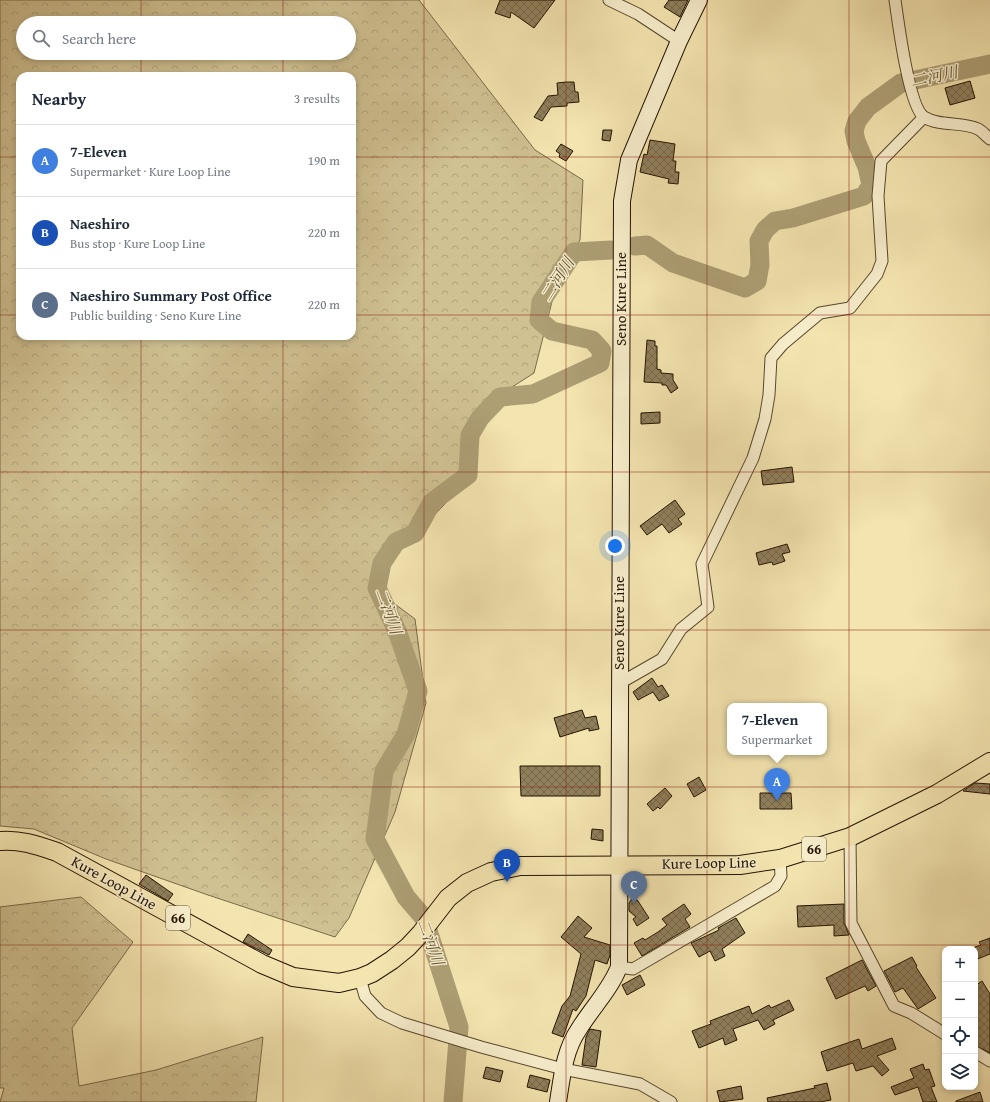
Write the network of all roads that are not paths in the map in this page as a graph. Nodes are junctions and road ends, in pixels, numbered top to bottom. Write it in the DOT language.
graph roads {
  1 [pos="609,0"];
  2 [pos="699,0"];
  3 [pos="895,0"];
  4 [pos="679,41"];
  5 [pos="924,117"];
  6 [pos="990,139"];
  7 [pos="620,683"];
  8 [pos="990,762"];
  9 [pos="850,837"];
  10 [pos="0,841"];
  11 [pos="780,860"];
  12 [pos="618,864"];
  13 [pos="619,967"];
  14 [pos="360,978"];
  15 [pos="942,1032"];
  16 [pos="978,1054"];
  17 [pos="990,1062"];
  18 [pos="563,1068"];
  19 [pos="558,1102"];
  20 [pos="671,1102"];
  1 -- 4 [label="street"];
  2 -- 4 [label="main road, Seno Kure Line"];
  3 -- 5 [label="street"];
  4 -- 7 [label="main road, Seno Kure Line"];
  5 -- 6 [label="street"];
  5 -- 7 [label="street"];
  7 -- 12 [label="main road, Seno Kure Line"];
  8 -- 9 [label="main road, Kure Loop Line / 66"];
  9 -- 11 [label="main road, Kure Loop Line / 66"];
  9 -- 15 [label="street"];
  10 -- 14 [label="main road, Kure Loop Line / 66"];
  11 -- 12 [label="main road, Kure Loop Line / 66"];
  11 -- 13 [label="street"];
  12 -- 13 [label="main road, Seno Kure Line"];
  12 -- 14 [label="main road, Kure Loop Line / 66"];
  13 -- 18 [label="main road, Seno Kure Line"];
  14 -- 18 [label="street"];
  16 -- 17 [label="street"];
  18 -- 19 [label="main road, Seno Kure Line"];
  18 -- 20 [label="street"];
}
